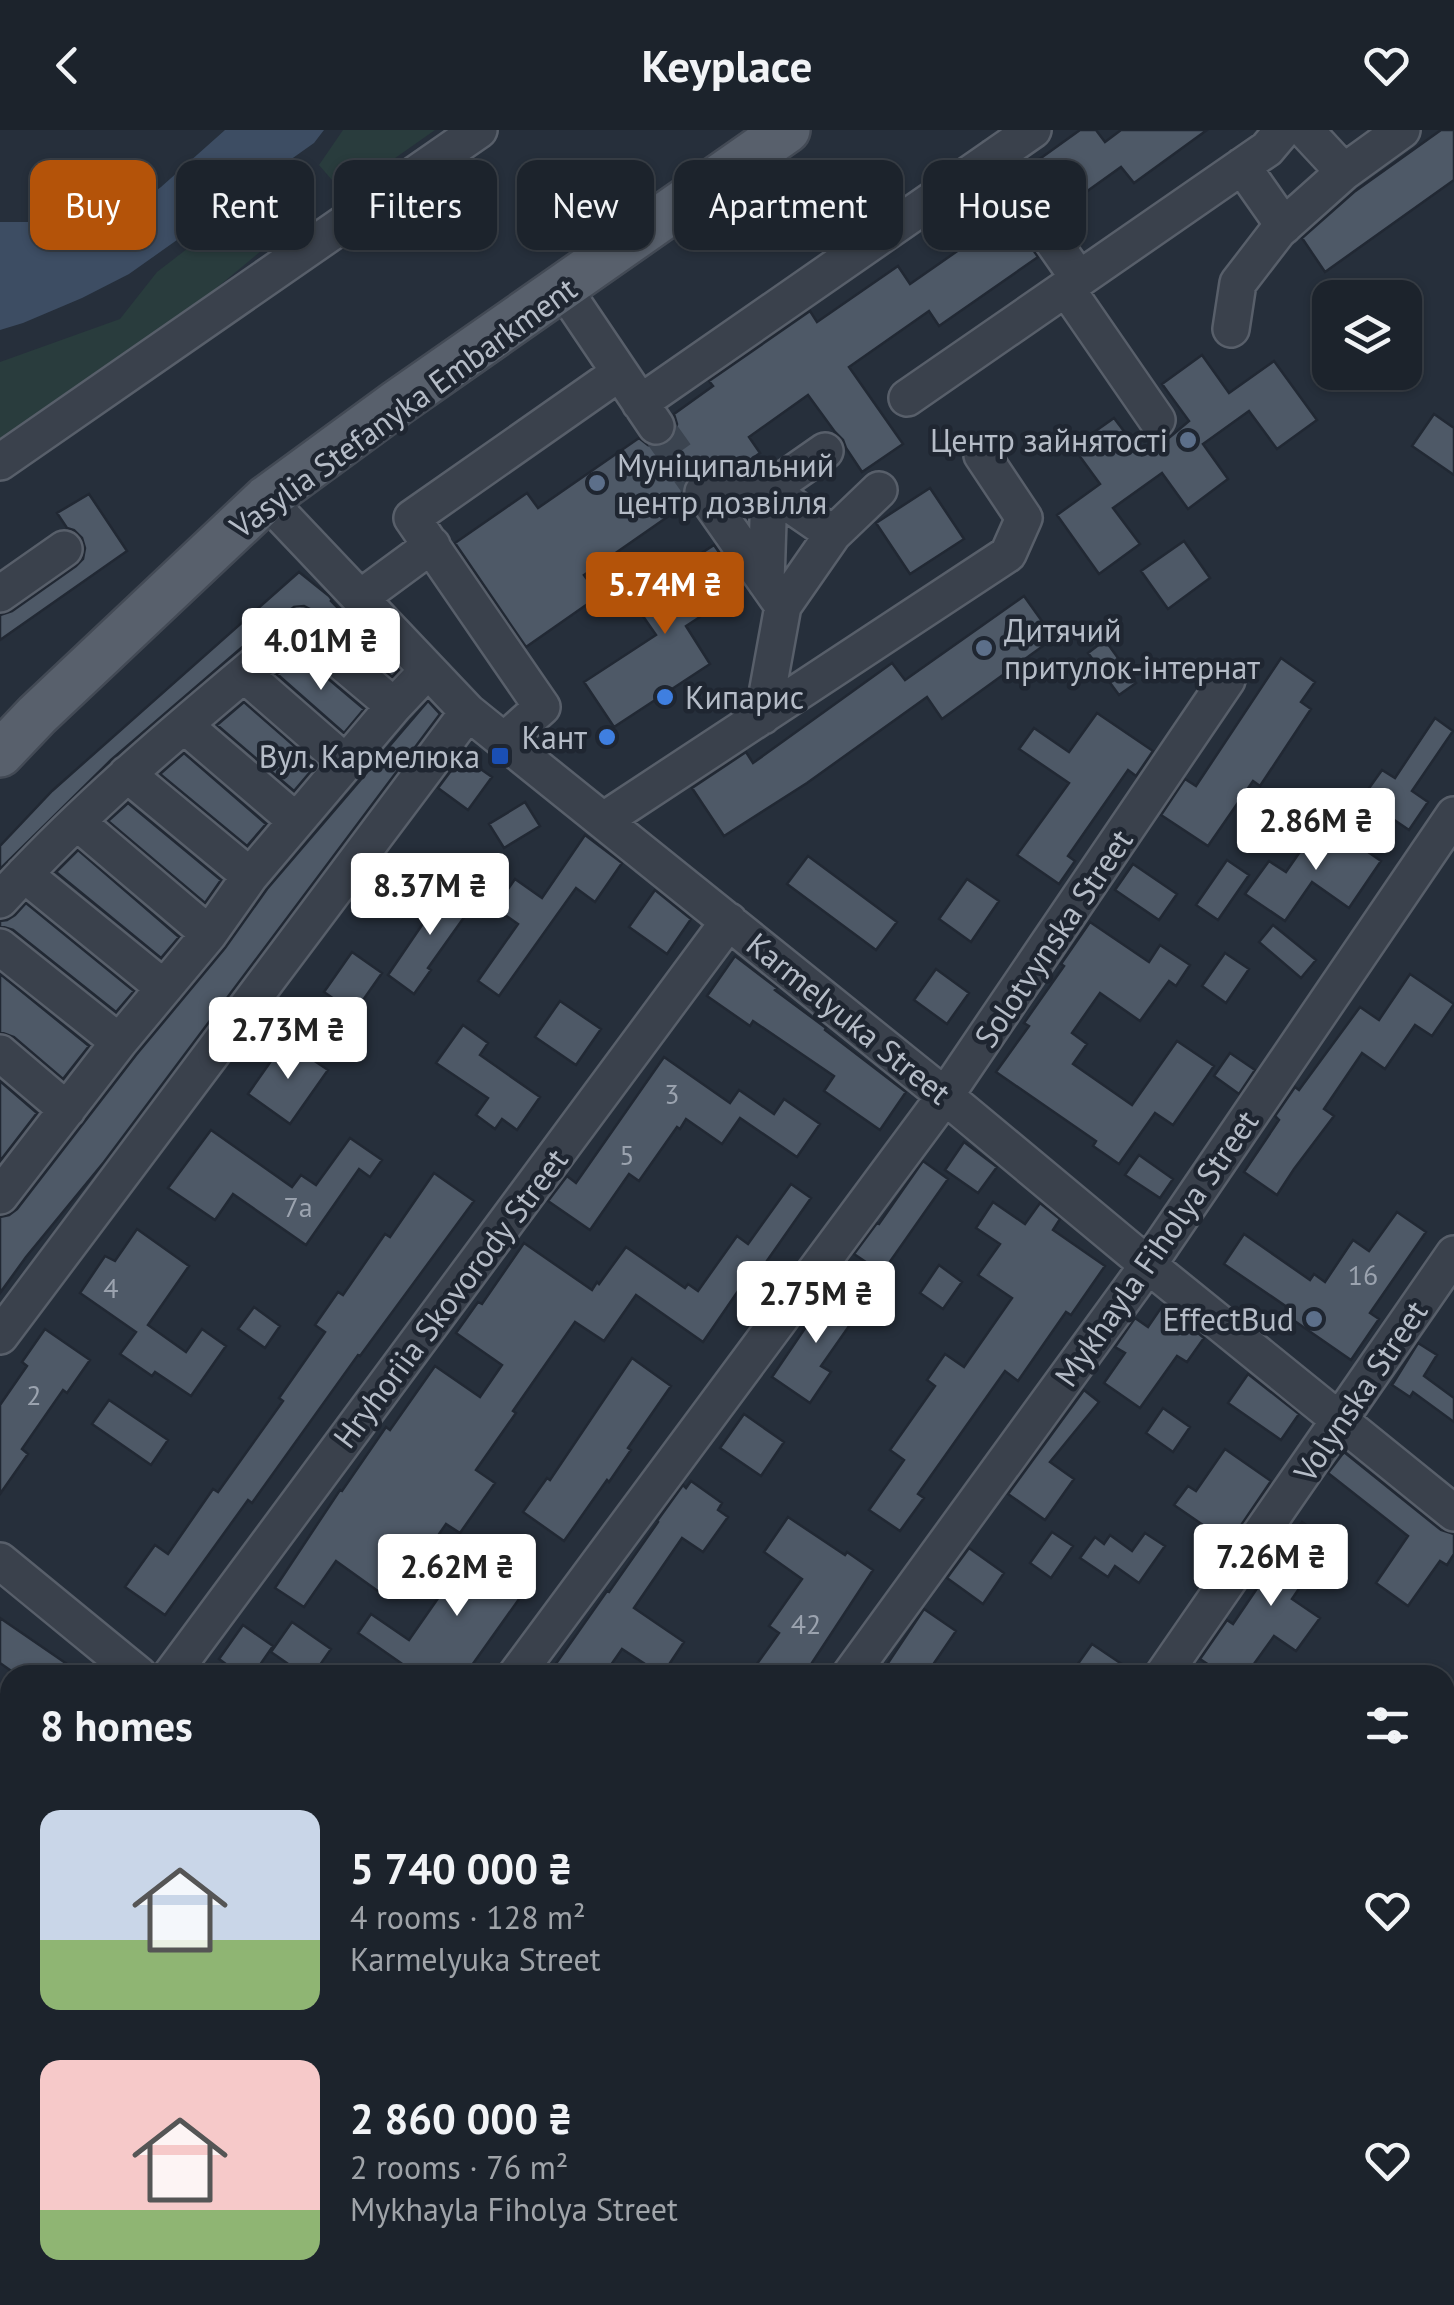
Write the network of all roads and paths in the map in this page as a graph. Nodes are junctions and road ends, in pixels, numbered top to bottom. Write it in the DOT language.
graph roads {
  1 [pos="479,130"];
  2 [pos="787,130"];
  3 [pos="1033,130"];
  4 [pos="1282,130"];
  5 [pos="1305,130"];
  6 [pos="1402,130"];
  7 [pos="994,157"];
  8 [pos="1242,166"];
  9 [pos="1344,172"];
  10 [pos="1284,226"];
  11 [pos="1073,283"];
  12 [pos="562,288"];
  13 [pos="1231,329"];
  14 [pos="620,373"];
  15 [pos="908,398"];
  16 [pos="1158,420"];
  17 [pos="825,451"];
  18 [pos="982,455"];
  19 [pos="0,462"];
  20 [pos="769,490"];
  21 [pos="880,490"];
  22 [pos="266,499"];
  23 [pos="833,534"];
  24 [pos="432,545"];
  25 [pos="64,549"];
  26 [pos="0,594"];
  27 [pos="775,594"];
  28 [pos="360,598"];
  29 [pos="428,670"];
  30 [pos="244,674"];
  31 [pos="1227,680"];
  32 [pos="394,706"];
  33 [pos="468,712"];
  34 [pos="762,716"];
  35 [pos="184,725"];
  36 [pos="504,740"];
  37 [pos="0,754"];
  38 [pos="346,763"];
  39 [pos="127,774"];
  40 [pos="1454,815"];
  41 [pos="604,820"];
  42 [pos="77,822"];
  43 [pos="296,822"];
  44 [pos="24,874"];
  45 [pos="250,876"];
  46 [pos="0,900"];
  47 [pos="730,921"];
  48 [pos="210,934"];
  49 [pos="0,948"];
  50 [pos="164,988"];
  51 [pos="119,1042"];
  52 [pos="0,1053"];
  53 [pos="946,1096"];
  54 [pos="67,1110"];
  55 [pos="6,1176"];
  56 [pos="1454,1254"];
  57 [pos="1148,1265"];
  58 [pos="0,1336"];
  59 [pos="1340,1421"];
  60 [pos="1454,1513"];
  61 [pos="0,1561"];
  62 [pos="126,1665"];
  63 [pos="178,1665"];
  64 [pos="523,1665"];
  65 [pos="857,1665"];
  66 [pos="1170,1665"];
  1 -- 19 [label="street"];
  2 -- 12 [label="main road, Vasylia Stefanyka Embarkment"];
  3 -- 7 [label="street"];
  4 -- 8 [label="street"];
  5 -- 9 [label="street"];
  6 -- 9 [label="street"];
  7 -- 11 [label="street"];
  7 -- 14 [label="street"];
  8 -- 10 [label="street"];
  8 -- 11 [label="street"];
  9 -- 10 [label="street"];
  10 -- 13 [label="street"];
  11 -- 15 [label="street"];
  11 -- 16 [label="street"];
  12 -- 14 [label="street"];
  12 -- 22 [label="main road, Vasylia Stefanyka Embarkment"];
  14 -- 24 [label="street"];
  17 -- 20 [label="street"];
  18 -- 34 [label="street"];
  20 -- 23 [label="street"];
  20 -- 27 [label="street"];
  20 -- 27 [label="street"];
  21 -- 23 [label="street"];
  22 -- 28 [label="street, Karmelyuka Street"];
  22 -- 37 [label="main road, Vasylia Stefanyka Embarkment"];
  23 -- 27 [label="street"];
  24 -- 28 [label="street"];
  24 -- 36 [label="street"];
  25 -- 26 [label="street"];
  27 -- 34 [label="street"];
  28 -- 29 [label="street, Karmelyuka Street"];
  29 -- 32 [label="street"];
  29 -- 33 [label="street, Karmelyuka Street"];
  30 -- 32 [label="street"];
  30 -- 35 [label="street"];
  30 -- 38 [label="street"];
  31 -- 53 [label="street, Solotvynska Street"];
  32 -- 38 [label="street"];
  33 -- 36 [label="street, Karmelyuka Street"];
  33 -- 58 [label="street"];
  34 -- 41 [label="street"];
  35 -- 39 [label="street"];
  35 -- 43 [label="street"];
  36 -- 41 [label="street, Karmelyuka Street"];
  38 -- 43 [label="street"];
  39 -- 42 [label="street"];
  39 -- 45 [label="street"];
  40 -- 57 [label="street, Mykhayla Fiholya Street"];
  41 -- 47 [label="street, Karmelyuka Street"];
  42 -- 44 [label="street"];
  42 -- 48 [label="street"];
  43 -- 45 [label="street"];
  44 -- 46 [label="street"];
  44 -- 50 [label="street"];
  45 -- 48 [label="street"];
  47 -- 53 [label="street, Karmelyuka Street"];
  47 -- 63 [label="street, Hryhoriia Skovorody Street"];
  48 -- 50 [label="street"];
  49 -- 51 [label="street"];
  50 -- 51 [label="street"];
  51 -- 54 [label="street"];
  52 -- 54 [label="street"];
  53 -- 57 [label="street, Karmelyuka Street"];
  53 -- 64 [label="street, Solotvynska Street"];
  54 -- 55 [label="street"];
  56 -- 59 [label="street, Volynska Street"];
  57 -- 59 [label="street, Karmelyuka Street"];
  57 -- 65 [label="street, Mykhayla Fiholya Street"];
  59 -- 60 [label="street, Karmelyuka Street"];
  59 -- 66 [label="street, Volynska Street"];
  61 -- 62 [label="street"];
}
